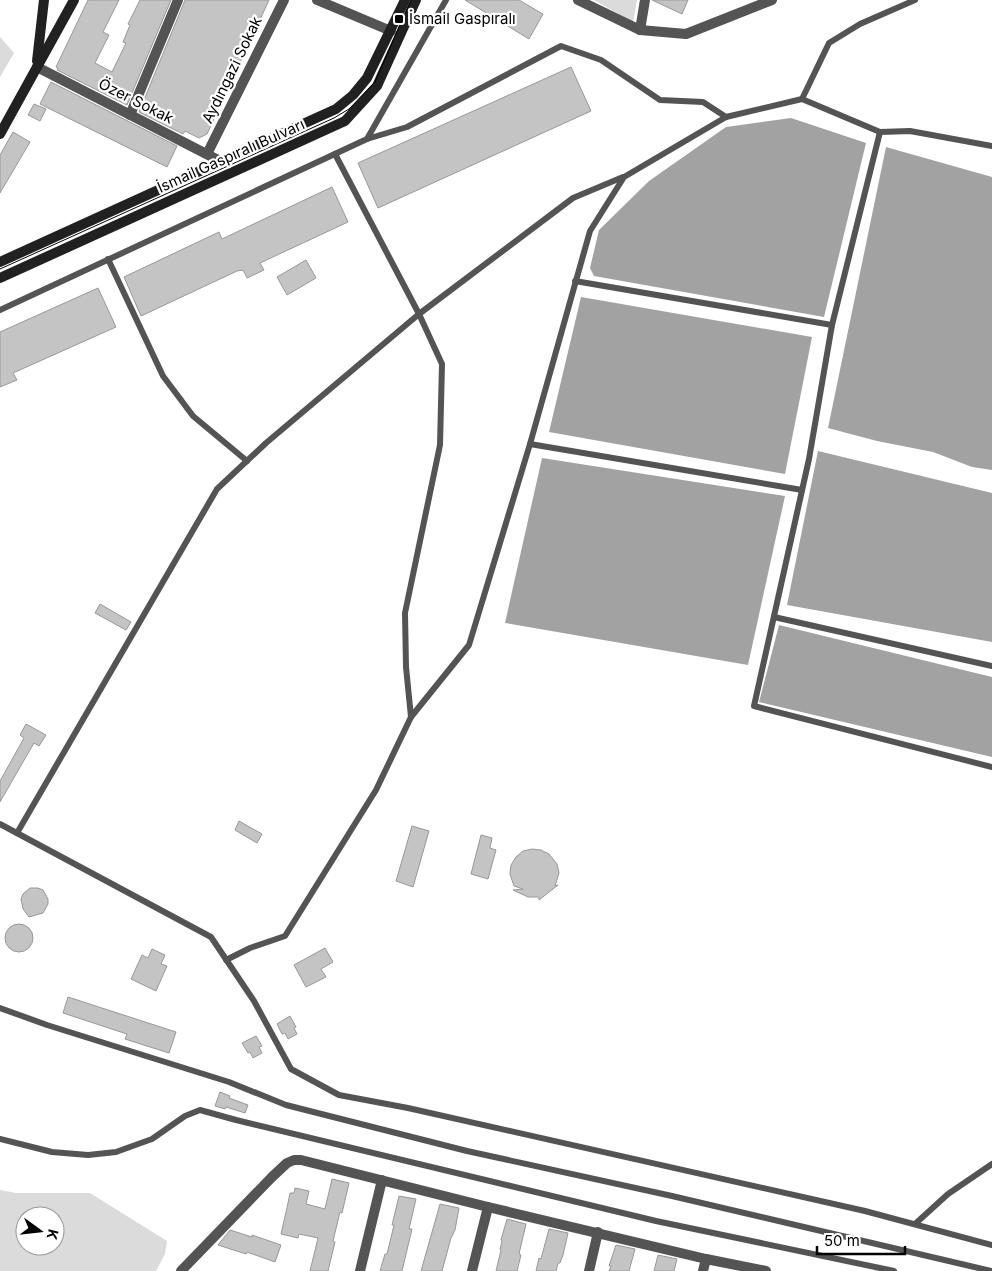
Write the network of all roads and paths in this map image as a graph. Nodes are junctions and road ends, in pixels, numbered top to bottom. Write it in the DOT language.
graph roads {
  1 [pos="44,0"];
  2 [pos="74,0"];
  3 [pos="178,0"];
  4 [pos="284,0"];
  5 [pos="405,0"];
  6 [pos="416,0"];
  7 [pos="446,0"];
  8 [pos="578,0"];
  9 [pos="645,0"];
  10 [pos="772,0"];
  11 [pos="915,0"];
  12 [pos="321,1"];
  13 [pos="640,30"];
  14 [pos="391,31"];
  15 [pos="37,67"];
  16 [pos="802,98"];
  17 [pos="130,115"];
  18 [pos="726,117"];
  19 [pos="0,128"];
  20 [pos="880,132"];
  21 [pos="0,134"];
  22 [pos="367,139"];
  23 [pos="992,146"];
  24 [pos="207,154"];
  25 [pos="335,154"];
  26 [pos="222,162"];
  27 [pos="624,177"];
  28 [pos="108,259"];
  29 [pos="0,262"];
  30 [pos="0,278"];
  31 [pos="575,281"];
  32 [pos="0,310"];
  33 [pos="419,314"];
  34 [pos="832,325"];
  35 [pos="530,444"];
  36 [pos="247,461"];
  37 [pos="802,490"];
  38 [pos="774,617"];
  39 [pos="992,666"];
  40 [pos="411,717"];
  41 [pos="992,767"];
  42 [pos="0,824"];
  43 [pos="17,833"];
  44 [pos="226,960"];
  45 [pos="0,1008"];
  46 [pos="0,1139"];
  47 [pos="992,1164"];
  48 [pos="382,1180"];
  49 [pos="488,1208"];
  50 [pos="914,1224"];
  51 [pos="598,1232"];
  52 [pos="992,1245"];
  53 [pos="706,1258"];
  54 [pos="181,1271"];
  55 [pos="360,1271"];
  56 [pos="472,1271"];
  57 [pos="589,1271"];
  58 [pos="703,1271"];
  59 [pos="766,1271"];
  60 [pos="894,1271"];
  61 [pos="991,1271"];
  1 -- 15 [label="main road"];
  2 -- 15 [label="main road"];
  3 -- 17 [label="street"];
  4 -- 24 [label="street, Aydıngazi Sokak"];
  5 -- 14 [label="main road"];
  6 -- 30 [label="main road, İsmail Gaspıralı Bulvarı"];
  7 -- 22 [label="lane"];
  8 -- 13 [label="street"];
  9 -- 13 [label="street"];
  10 -- 13 [label="street"];
  11 -- 16 [label="lane"];
  12 -- 14 [label="street"];
  14 -- 26 [label="main road"];
  15 -- 17 [label="street, Özer Sokak"];
  15 -- 19 [label="main road"];
  15 -- 21 [label="main road"];
  16 -- 18 [label="lane"];
  16 -- 20 [label="lane"];
  17 -- 24 [label="street, Özer Sokak"];
  18 -- 22 [label="lane"];
  18 -- 27 [label="lane"];
  20 -- 23 [label="lane"];
  20 -- 34 [label="lane"];
  22 -- 25 [label="lane"];
  24 -- 26 [label="street, Özer Sokak"];
  25 -- 28 [label="lane"];
  25 -- 33 [label="lane"];
  26 -- 29 [label="main road"];
  27 -- 31 [label="lane"];
  27 -- 33 [label="lane"];
  28 -- 32 [label="lane"];
  28 -- 36 [label="lane"];
  31 -- 34 [label="lane"];
  31 -- 35 [label="lane"];
  33 -- 36 [label="lane"];
  33 -- 40 [label="lane"];
  34 -- 37 [label="lane"];
  35 -- 37 [label="lane"];
  35 -- 40 [label="lane"];
  36 -- 43 [label="lane"];
  37 -- 38 [label="lane"];
  38 -- 39 [label="lane"];
  38 -- 41 [label="lane"];
  40 -- 44 [label="lane"];
  42 -- 43 [label="lane"];
  43 -- 44 [label="lane"];
  44 -- 50 [label="lane"];
  45 -- 61 [label="lane"];
  46 -- 60 [label="lane"];
  47 -- 50 [label="lane"];
  48 -- 49 [label="street"];
  48 -- 54 [label="street"];
  48 -- 55 [label="street"];
  49 -- 51 [label="street"];
  49 -- 56 [label="street"];
  50 -- 52 [label="lane"];
  51 -- 53 [label="street"];
  51 -- 57 [label="street"];
  53 -- 58 [label="street"];
  53 -- 59 [label="street"];
}
